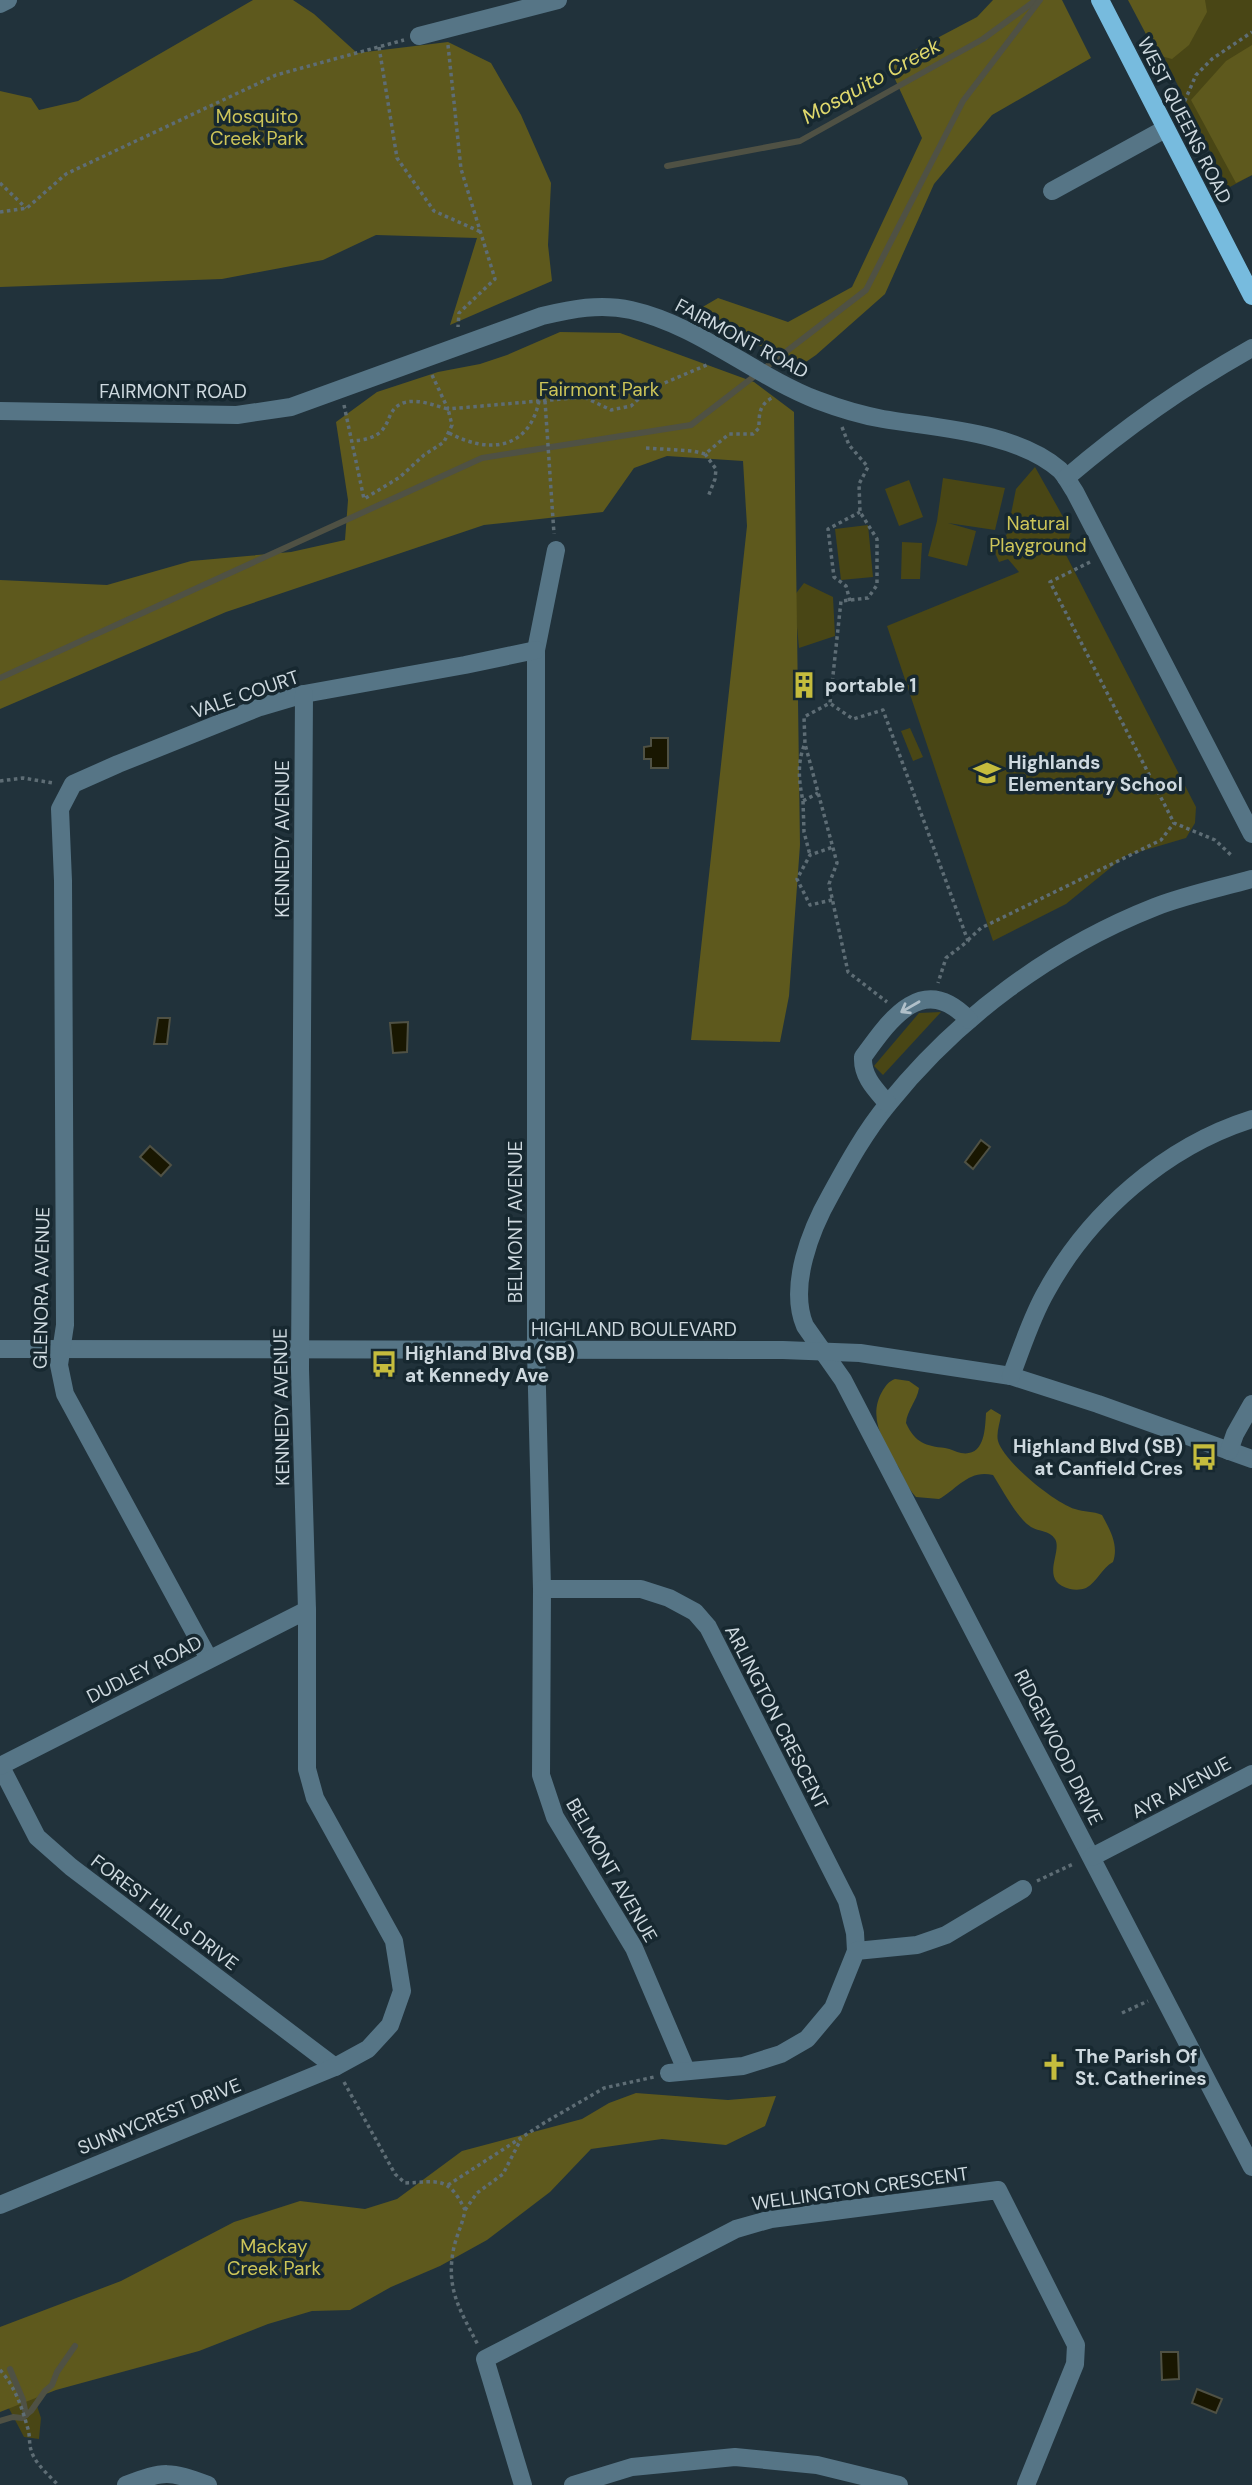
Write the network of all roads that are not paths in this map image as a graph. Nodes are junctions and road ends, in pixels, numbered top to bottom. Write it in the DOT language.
graph roads {
  1 [pos="8,0"];
  2 [pos="558,0"];
  3 [pos="1100,0"];
  4 [pos="0,4"];
  5 [pos="419,36"];
  6 [pos="1166,129"];
  7 [pos="1052,191"];
  8 [pos="1252,296"];
  9 [pos="1252,348"];
  10 [pos="0,411"];
  11 [pos="1066,478"];
  12 [pos="556,550"];
  13 [pos="536,650"];
  14 [pos="304,694"];
  15 [pos="1252,834"];
  16 [pos="1252,879"];
  17 [pos="62,881"];
  18 [pos="969,1020"];
  19 [pos="888,1104"];
  20 [pos="1252,1119"];
  21 [pos="0,1349"];
  22 [pos="61,1349"];
  23 [pos="300,1350"];
  24 [pos="536,1350"];
  25 [pos="821,1351"];
  26 [pos="1011,1376"];
  27 [pos="1252,1404"];
  28 [pos="1229,1451"];
  29 [pos="1252,1459"];
  30 [pos="542,1589"];
  31 [pos="307,1609"];
  32 [pos="209,1659"];
  33 [pos="0,1766"];
  34 [pos="1252,1774"];
  35 [pos="1092,1857"];
  36 [pos="1023,1889"];
  37 [pos="856,1951"];
  38 [pos="335,2067"];
  39 [pos="1252,2167"];
  40 [pos="0,2205"];
  41 [pos="125,2485"];
  42 [pos="208,2485"];
  43 [pos="523,2485"];
  44 [pos="573,2485"];
  45 [pos="899,2485"];
  46 [pos="1026,2485"];
  1 -- 4 [label="street"];
  2 -- 5 [label="street"];
  3 -- 6 [label="main road, WEST QUEENS ROAD"];
  6 -- 7 [label="street"];
  6 -- 8 [label="main road, WEST QUEENS ROAD"];
  9 -- 11 [label="street"];
  10 -- 11 [label="street, FAIRMONT ROAD"];
  11 -- 15 [label="street, FAIRMONT ROAD"];
  12 -- 13 [label="street, BELMONT AVENUE"];
  13 -- 14 [label="street, VALE COURT"];
  13 -- 24 [label="street, BELMONT AVENUE"];
  14 -- 17 [label="street, VALE COURT"];
  14 -- 23 [label="street, KENNEDY AVENUE"];
  16 -- 18 [label="street, RIDGEWOOD DRIVE"];
  17 -- 22 [label="street, GLENORA AVENUE"];
  18 -- 19 [label="street, RIDGEWOOD DRIVE"];
  18 -- 19 [label="street, one-way"];
  19 -- 25 [label="street, RIDGEWOOD DRIVE"];
  20 -- 26 [label="street"];
  21 -- 22 [label="street, HIGHLAND BOULEVARD"];
  22 -- 23 [label="street, HIGHLAND BOULEVARD"];
  22 -- 32 [label="street, GLENORA AVENUE"];
  23 -- 24 [label="street, HIGHLAND BOULEVARD"];
  23 -- 31 [label="street, KENNEDY AVENUE"];
  24 -- 25 [label="street, HIGHLAND BOULEVARD"];
  24 -- 30 [label="street, BELMONT AVENUE"];
  25 -- 26 [label="street, HIGHLAND BOULEVARD"];
  25 -- 35 [label="street, RIDGEWOOD DRIVE"];
  26 -- 28 [label="street, HIGHLAND BOULEVARD"];
  27 -- 28 [label="street"];
  28 -- 29 [label="street, HIGHLAND BOULEVARD"];
  30 -- 37 [label="street, ARLINGTON CRESCENT"];
  30 -- 37 [label="street, BELMONT AVENUE"];
  31 -- 32 [label="street, DUDLEY ROAD"];
  31 -- 38 [label="street, KENNEDY AVENUE"];
  32 -- 33 [label="street, DUDLEY ROAD"];
  33 -- 38 [label="street, FOREST HILLS DRIVE"];
  34 -- 35 [label="street, AYR AVENUE"];
  35 -- 39 [label="street, RIDGEWOOD DRIVE"];
  36 -- 37 [label="street"];
  38 -- 40 [label="street, SUNNYCREST DRIVE"];
  41 -- 42 [label="street"];
  43 -- 46 [label="street, WELLINGTON CRESCENT"];
  44 -- 45 [label="street"];
}
